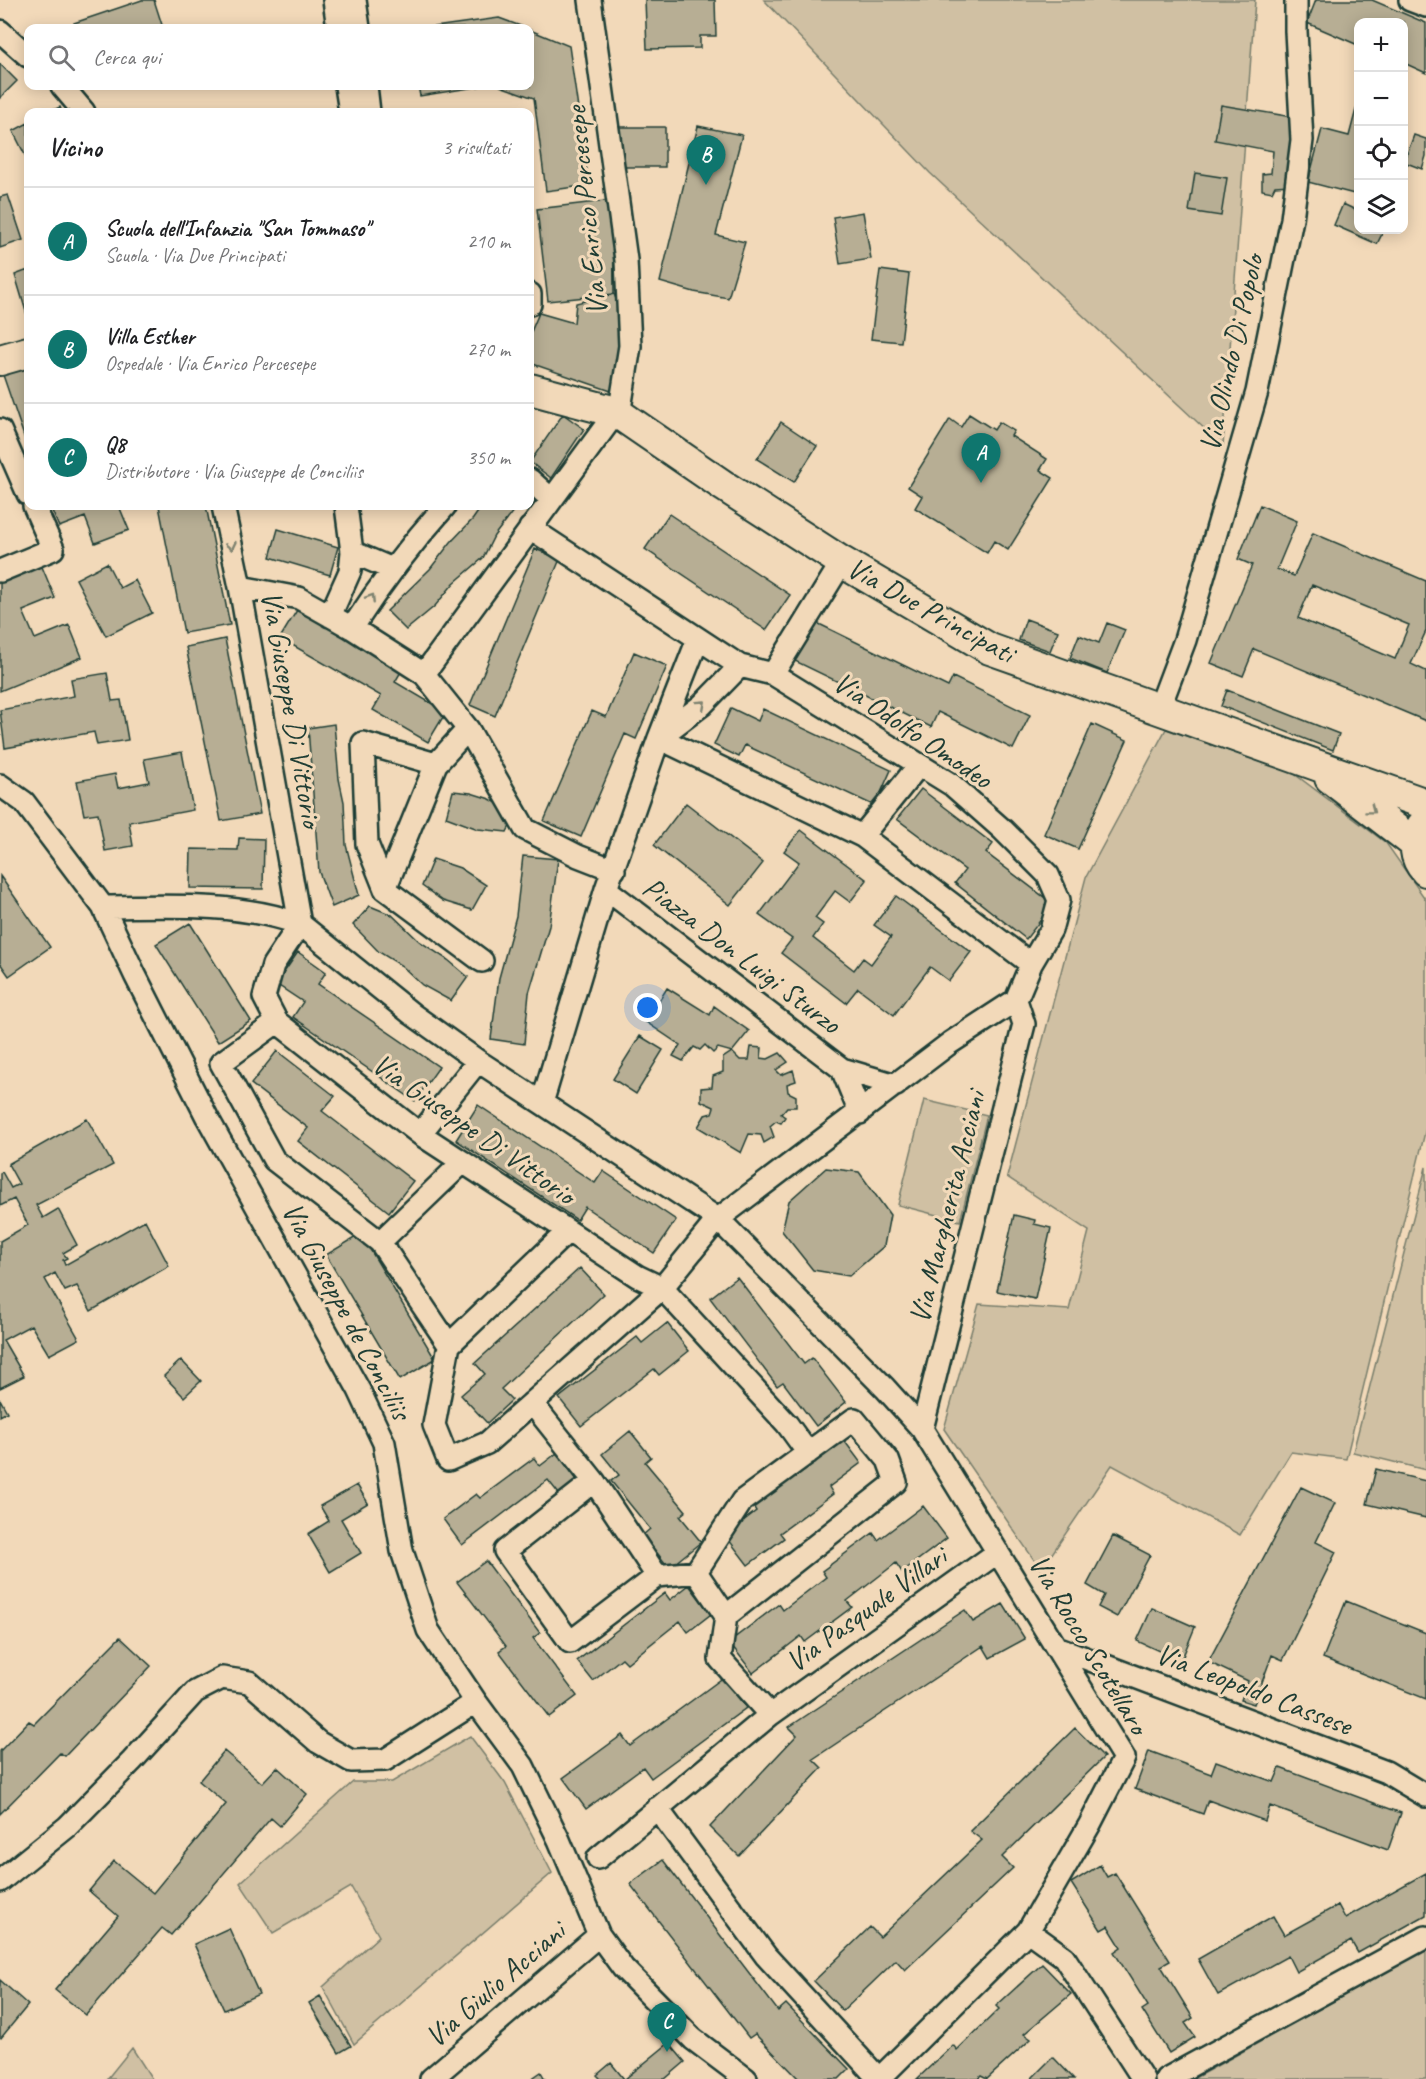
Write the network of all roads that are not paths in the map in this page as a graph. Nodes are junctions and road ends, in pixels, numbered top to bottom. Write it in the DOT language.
graph roads {
  1 [pos="334,0"];
  2 [pos="355,0"];
  3 [pos="591,0"];
  4 [pos="1296,0"];
  5 [pos="1410,0"];
  6 [pos="1426,6"];
  7 [pos="337,24"];
  8 [pos="358,24"];
  9 [pos="0,31"];
  10 [pos="24,52"];
  11 [pos="65,90"];
  12 [pos="347,90"];
  13 [pos="366,90"];
  14 [pos="81,108"];
  15 [pos="349,108"];
  16 [pos="369,108"];
  17 [pos="24,353"];
  18 [pos="0,360"];
  19 [pos="534,390"];
  20 [pos="618,413"];
  21 [pos="0,430"];
  22 [pos="534,484"];
  23 [pos="24,485"];
  24 [pos="551,500"];
  25 [pos="36,510"];
  26 [pos="224,510"];
  27 [pos="347,510"];
  28 [pos="441,510"];
  29 [pos="530,528"];
  30 [pos="352,552"];
  31 [pos="842,562"];
  32 [pos="392,569"];
  33 [pos="0,571"];
  34 [pos="240,587"];
  35 [pos="330,616"];
  36 [pos="352,628"];
  37 [pos="698,639"];
  38 [pos="741,666"];
  39 [pos="424,674"];
  40 [pos="773,674"];
  41 [pos="1159,709"];
  42 [pos="468,729"];
  43 [pos="659,738"];
  44 [pos="1308,762"];
  45 [pos="436,764"];
  46 [pos="919,765"];
  47 [pos="0,785"];
  48 [pos="1426,804"];
  49 [pos="862,836"];
  50 [pos="1422,846"];
  51 [pos="610,880"];
  52 [pos="385,889"];
  53 [pos="103,907"];
  54 [pos="300,924"];
  55 [pos="482,961"];
  56 [pos="1031,964"];
  57 [pos="1017,1000"];
  58 [pos="277,1022"];
  59 [pos="478,1061"];
  60 [pos="842,1069"];
  61 [pos="896,1084"];
  62 [pos="542,1103"];
  63 [pos="860,1113"];
  64 [pos="420,1134"];
  65 [pos="463,1162"];
  66 [pos="718,1219"];
  67 [pos="567,1231"];
  68 [pos="380,1242"];
  69 [pos="662,1288"];
  70 [pos="449,1345"];
  71 [pos="532,1403"];
  72 [pos="922,1429"];
  73 [pos="808,1454"];
  74 [pos="594,1481"];
  75 [pos="998,1552"];
  76 [pos="696,1572"];
  77 [pos="657,1576"];
  78 [pos="726,1616"];
  79 [pos="1056,1647"];
  80 [pos="476,1702"];
  81 [pos="770,1715"];
  82 [pos="1426,1796"];
  83 [pos="657,1809"];
  84 [pos="598,1858"];
  85 [pos="0,1881"];
  86 [pos="1028,1931"];
  87 [pos="598,1935"];
  88 [pos="1426,1937"];
  89 [pos="431,2079"];
  90 [pos="746,2079"];
  91 [pos="879,2079"];
  92 [pos="1143,2079"];
  93 [pos="1166,2079"];
  1 -- 7 [label="street"];
  2 -- 8 [label="street"];
  3 -- 20 [label="street, Via Enrico Percesepe"];
  4 -- 41 [label="street, Via Olindo Di Popolo"];
  5 -- 6 [label="street"];
  9 -- 10 [label="street"];
  11 -- 14 [label="street"];
  12 -- 15 [label="street"];
  13 -- 16 [label="street"];
  17 -- 18 [label="street"];
  19 -- 20 [label="street, Via Due Principati"];
  20 -- 24 [label="street"];
  20 -- 31 [label="street, Via Due Principati"];
  21 -- 23 [label="street"];
  22 -- 24 [label="street"];
  24 -- 29 [label="street"];
  25 -- 33 [label="street"];
  26 -- 34 [label="street, Via Giuseppe Di Vittorio, one-way"];
  27 -- 30 [label="street"];
  28 -- 32 [label="street"];
  29 -- 37 [label="street, Via Odolfo Omodeo"];
  29 -- 39 [label="street"];
  30 -- 32 [label="street"];
  30 -- 35 [label="street"];
  31 -- 40 [label="street"];
  31 -- 41 [label="street, Via Due Principati"];
  36 -- 32 [label="street, one-way"];
  34 -- 35 [label="street, Piazza Don Luigi Sturzo"];
  34 -- 54 [label="street, Via Giuseppe Di Vittorio"];
  35 -- 36 [label="street, Piazza Don Luigi Sturzo"];
  36 -- 39 [label="street, Piazza Don Luigi Sturzo"];
  37 -- 38 [label="street, Via Odolfo Omodeo"];
  37 -- 43 [label="street"];
  38 -- 40 [label="street, Via Odolfo Omodeo"];
  43 -- 38 [label="street, one-way"];
  39 -- 42 [label="street, Piazza Don Luigi Sturzo"];
  40 -- 46 [label="street, Via Odolfo Omodeo"];
  41 -- 44 [label="street, Via Due Principati"];
  42 -- 45 [label="street"];
  42 -- 51 [label="street, Piazza Don Luigi Sturzo"];
  43 -- 49 [label="street"];
  43 -- 51 [label="street"];
  44 -- 48 [label="street, Via Due Principati"];
  44 -- 50 [label="street, one-way"];
  45 -- 52 [label="street"];
  45 -- 52 [label="street"];
  46 -- 49 [label="street"];
  46 -- 56 [label="street, Via Odolfo Omodeo"];
  47 -- 53 [label="street, Via Giuseppe de Conciliis"];
  49 -- 56 [label="street"];
  51 -- 60 [label="street, Piazza Don Luigi Sturzo"];
  51 -- 62 [label="street"];
  52 -- 55 [label="street"];
  53 -- 54 [label="street, Via Giuseppe Di Vittorio"];
  53 -- 80 [label="street, Via Giuseppe de Conciliis"];
  54 -- 58 [label="street, Via Giuseppe Di Vittorio"];
  54 -- 59 [label="street, Via Giuseppe Di Vittorio"];
  56 -- 57 [label="street"];
  57 -- 61 [label="street"];
  57 -- 72 [label="street, Via Margherita Acciani"];
  58 -- 64 [label="street, Via Giuseppe Di Vittorio"];
  58 -- 68 [label="street"];
  59 -- 62 [label="street, Via Giuseppe Di Vittorio"];
  59 -- 64 [label="street"];
  60 -- 61 [label="street, Piazza Don Luigi Sturzo"];
  60 -- 63 [label="street, Piazza Don Luigi Sturzo"];
  61 -- 63 [label="street"];
  62 -- 66 [label="street"];
  63 -- 66 [label="street"];
  64 -- 65 [label="street, Via Giuseppe Di Vittorio"];
  65 -- 67 [label="street, Via Giuseppe Di Vittorio"];
  65 -- 68 [label="street"];
  66 -- 69 [label="street"];
  66 -- 72 [label="street"];
  67 -- 69 [label="street, Via Giuseppe Di Vittorio"];
  67 -- 70 [label="street"];
  68 -- 70 [label="street"];
  69 -- 71 [label="street"];
  69 -- 73 [label="street"];
  70 -- 71 [label="street"];
  71 -- 74 [label="street"];
  72 -- 75 [label="street, Via Rocco Scotellaro"];
  73 -- 76 [label="street"];
  73 -- 78 [label="street"];
  74 -- 77 [label="street"];
  74 -- 77 [label="street"];
  75 -- 79 [label="street, Via Rocco Scotellaro"];
  75 -- 81 [label="street, Via Pasquale Villari"];
  76 -- 77 [label="street"];
  76 -- 78 [label="street"];
  78 -- 81 [label="street"];
  79 -- 82 [label="street, Via Leopoldo Cassese"];
  79 -- 86 [label="street, Via Rocco Scotellaro"];
  80 -- 85 [label="street"];
  80 -- 87 [label="street, Via Giuseppe de Conciliis"];
  81 -- 83 [label="street, Via Pasquale Villari"];
  83 -- 84 [label="street, Via Pasquale Villari"];
  83 -- 91 [label="street"];
  86 -- 91 [label="street, Via Rocco Scotellaro"];
  86 -- 92 [label="street"];
  87 -- 89 [label="street, Via Giulio Acciani"];
  87 -- 90 [label="street, Via Giuseppe de Conciliis"];
  88 -- 93 [label="street"];
}
